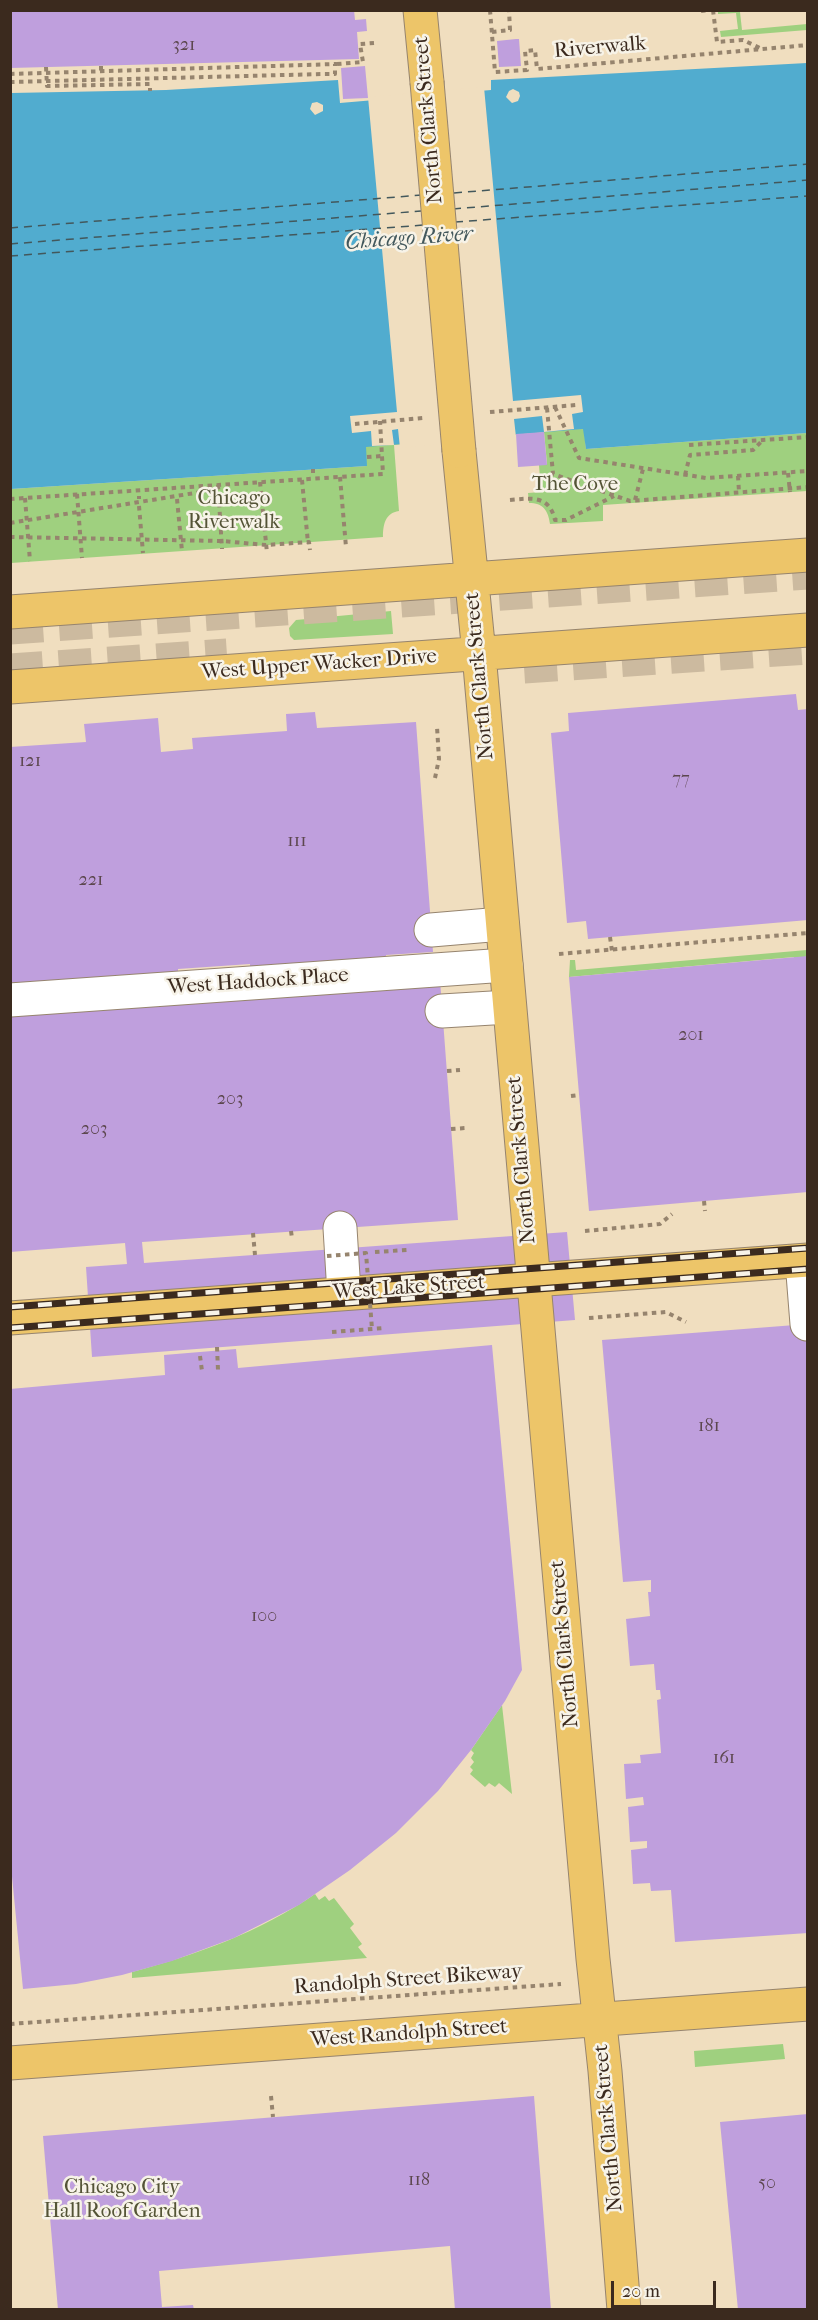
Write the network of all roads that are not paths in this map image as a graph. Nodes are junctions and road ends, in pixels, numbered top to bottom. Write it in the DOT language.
graph roads {
  1 [pos="420,10"];
  2 [pos="807,555"];
  3 [pos="471,579"];
  4 [pos="10,612"];
  5 [pos="807,630"];
  6 [pos="479,654"];
  7 [pos="10,687"];
  8 [pos="502,924"];
  9 [pos="431,930"];
  10 [pos="506,964"];
  11 [pos="10,1000"];
  12 [pos="509,1007"];
  13 [pos="442,1011"];
  14 [pos="333,1242"];
  15 [pos="805,1260"];
  16 [pos="533,1280"];
  17 [pos="344,1293"];
  18 [pos="10,1318"];
  19 [pos="807,1324"];
  20 [pos="807,2004"];
  21 [pos="599,2020"];
  22 [pos="10,2063"];
  23 [pos="624,2310"];
  1 -- 3 [label="main road, North Clark Street, bridge"];
  2 -- 3 [label="main road"];
  3 -- 4 [label="main road"];
  3 -- 6 [label="main road, North Clark Street"];
  5 -- 6 [label="main road, West Upper Wacker Drive"];
  6 -- 7 [label="main road, West Upper Wacker Drive"];
  6 -- 8 [label="main road, North Clark Street"];
  8 -- 9 [label="lane"];
  8 -- 10 [label="main road, North Clark Street"];
  10 -- 11 [label="lane, West Haddock Place"];
  10 -- 12 [label="main road, North Clark Street"];
  12 -- 13 [label="lane"];
  12 -- 16 [label="main road, North Clark Street"];
  14 -- 17 [label="lane"];
  15 -- 16 [label="main road, West Lake Street"];
  15 -- 19 [label="lane"];
  16 -- 17 [label="main road, West Lake Street"];
  16 -- 21 [label="main road, North Clark Street"];
  17 -- 18 [label="main road, West Lake Street"];
  20 -- 21 [label="main road, West Randolph Street"];
  21 -- 22 [label="main road, West Randolph Street"];
  21 -- 23 [label="main road, North Clark Street"];
}
